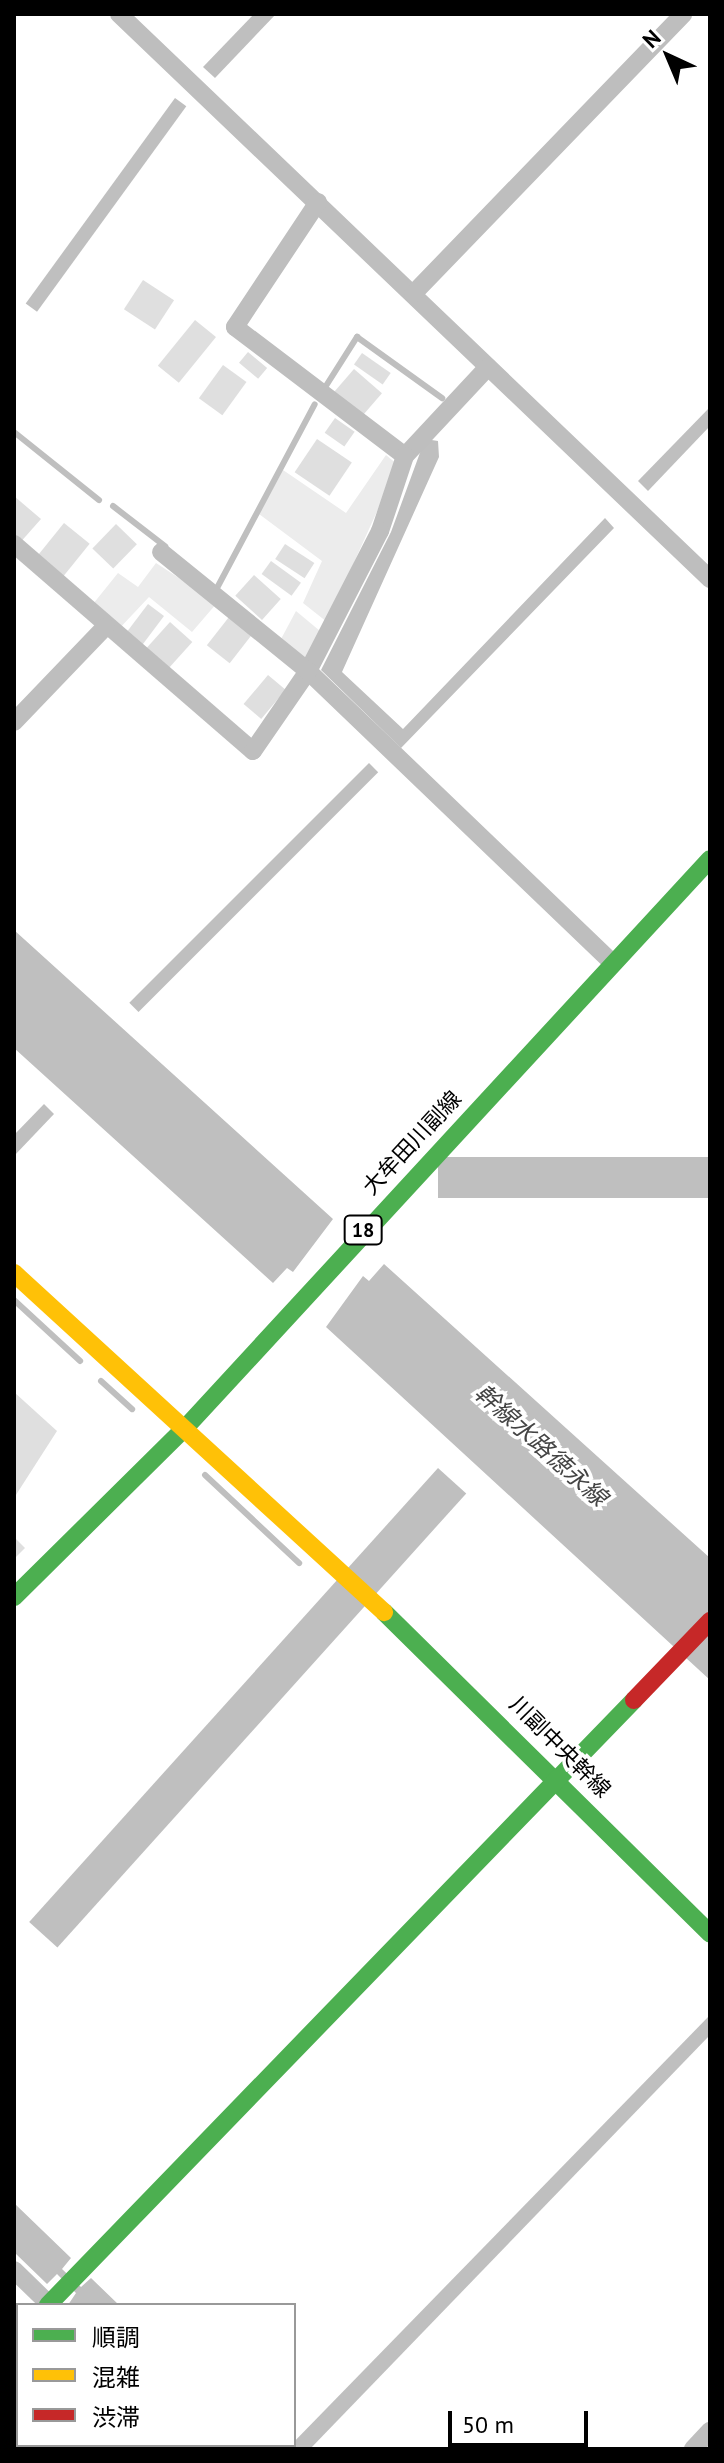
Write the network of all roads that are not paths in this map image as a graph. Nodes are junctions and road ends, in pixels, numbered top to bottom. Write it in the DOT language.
graph roads {
  1 [pos="119,14"];
  2 [pos="683,14"];
  3 [pos="318,202"];
  4 [pos="413,294"];
  5 [pos="488,367"];
  6 [pos="405,456"];
  7 [pos="14,544"];
  8 [pos="161,552"];
  9 [pos="710,579"];
  10 [pos="105,627"];
  11 [pos="308,671"];
  12 [pos="14,722"];
  13 [pos="710,859"];
  14 [pos="613,963"];
  15 [pos="14,1273"];
  16 [pos="187,1426"];
  17 [pos="14,1597"];
  18 [pos="710,1621"];
  19 [pos="559,1780"];
  20 [pos="710,1934"];
  21 [pos="14,2270"];
  22 [pos="47,2303"];
  23 [pos="51,2303"];
  24 [pos="710,2431"];
  25 [pos="693,2449"];
  1 -- 3 [label="street"];
  2 -- 4 [label="street"];
  3 -- 4 [label="street"];
  3 -- 6 [label="street"];
  4 -- 5 [label="street"];
  5 -- 6 [label="street"];
  5 -- 9 [label="street"];
  6 -- 11 [label="street"];
  7 -- 10 [label="street"];
  8 -- 11 [label="street"];
  10 -- 11 [label="street"];
  10 -- 12 [label="street"];
  11 -- 14 [label="street"];
  13 -- 14 [label="street, 大牟田川副線 / 18"];
  14 -- 16 [label="street, 大牟田川副線 / 18"];
  15 -- 16 [label="street"];
  16 -- 17 [label="street, 大牟田川副線 / 18"];
  16 -- 19 [label="street, 川副中央幹線"];
  18 -- 19 [label="street"];
  19 -- 20 [label="street, 川副中央幹線"];
  19 -- 23 [label="street"];
  21 -- 22 [label="street"];
  24 -- 25 [label="street"];
}
